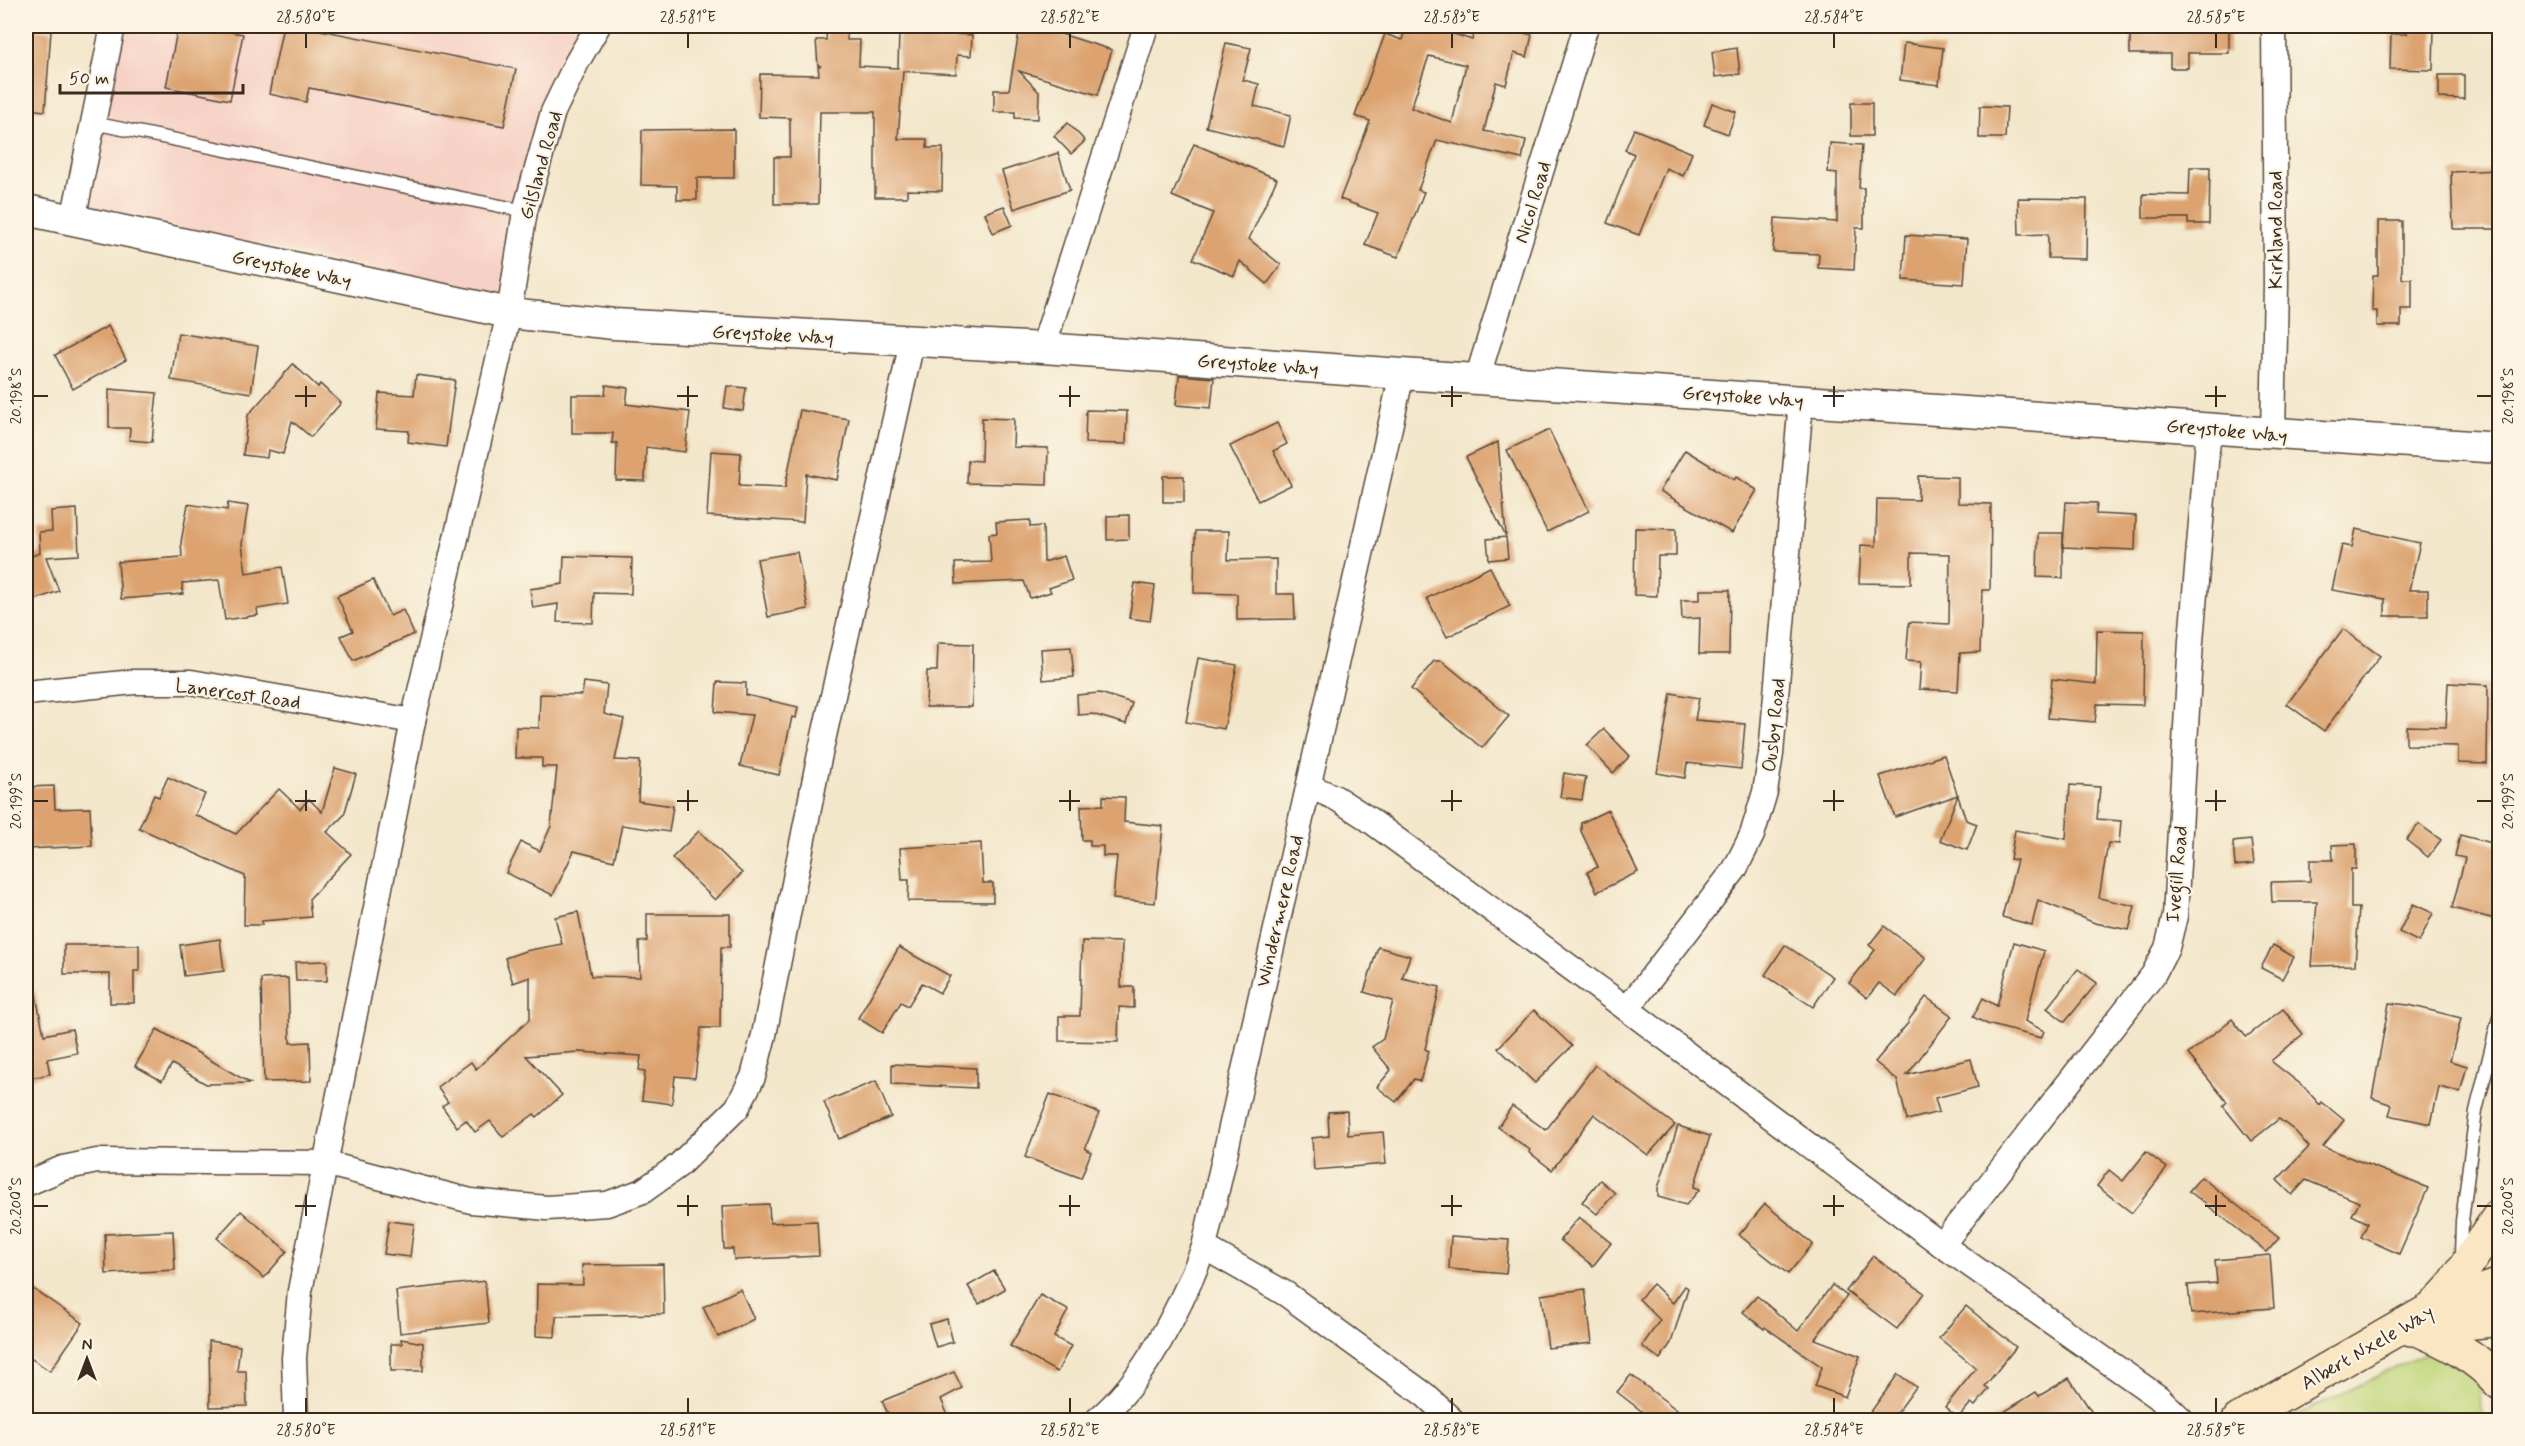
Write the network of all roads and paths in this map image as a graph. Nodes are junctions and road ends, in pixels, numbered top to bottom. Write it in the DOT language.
graph roads {
  1 [pos="113,26"];
  2 [pos="598,26"];
  3 [pos="1146,26"];
  4 [pos="1586,26"];
  5 [pos="2274,26"];
  6 [pos="93,123"];
  7 [pos="26,210"];
  8 [pos="525,211"];
  9 [pos="72,220"];
  10 [pos="509,313"];
  11 [pos="912,342"];
  12 [pos="1043,348"];
  13 [pos="1402,374"];
  14 [pos="1477,379"];
  15 [pos="1801,400"];
  16 [pos="2209,427"];
  17 [pos="2273,434"];
  18 [pos="2499,448"];
  19 [pos="26,693"];
  20 [pos="412,721"];
  21 [pos="1309,786"];
  22 [pos="1627,1009"];
  23 [pos="2499,1012"];
  24 [pos="324,1163"];
  25 [pos="26,1184"];
  26 [pos="2499,1215"];
  27 [pos="1942,1245"];
  28 [pos="1204,1247"];
  29 [pos="2499,1285"];
  30 [pos="2462,1298"];
  31 [pos="2499,1319"];
  32 [pos="2414,1323"];
  33 [pos="2499,1383"];
  34 [pos="296,1420"];
  35 [pos="1097,1420"];
  36 [pos="1452,1420"];
  37 [pos="2182,1420"];
  38 [pos="2240,1420"];
  1 -- 6 [label="street"];
  2 -- 8 [label="street, Gilsland Road"];
  3 -- 12 [label="street"];
  4 -- 14 [label="street, Nicol Road"];
  5 -- 17 [label="street, Kirkland Road"];
  6 -- 8 [label="lane"];
  6 -- 9 [label="street"];
  7 -- 9 [label="street, Greystoke Way"];
  8 -- 10 [label="street, Gilsland Road"];
  9 -- 10 [label="street, Greystoke Way"];
  10 -- 11 [label="street, Greystoke Way"];
  10 -- 20 [label="street, Gilsland Road"];
  11 -- 12 [label="street, Greystoke Way"];
  11 -- 24 [label="street"];
  12 -- 13 [label="street, Greystoke Way"];
  13 -- 14 [label="street, Greystoke Way"];
  13 -- 21 [label="street, Windermere Road"];
  14 -- 15 [label="street, Greystoke Way"];
  15 -- 16 [label="street, Greystoke Way"];
  15 -- 22 [label="street, Ousby Road"];
  16 -- 17 [label="street, Greystoke Way"];
  16 -- 27 [label="street, Ivegill Road"];
  17 -- 18 [label="street, Greystoke Way"];
  19 -- 20 [label="street, Lanercost Road"];
  20 -- 24 [label="street, Gilsland Road"];
  21 -- 22 [label="street"];
  21 -- 28 [label="street, Windermere Road"];
  22 -- 27 [label="street"];
  23 -- 30 [label="lane"];
  24 -- 25 [label="street"];
  24 -- 34 [label="street, Gilsland Road"];
  26 -- 30 [label="main road"];
  27 -- 37 [label="street"];
  28 -- 35 [label="street, Windermere Road"];
  28 -- 36 [label="street"];
  29 -- 30 [label="main road"];
  30 -- 31 [label="main road"];
  30 -- 32 [label="main road"];
  30 -- 32 [label="main road"];
  32 -- 33 [label="main road"];
  32 -- 38 [label="main road, Albert Nxele Way"];
}
